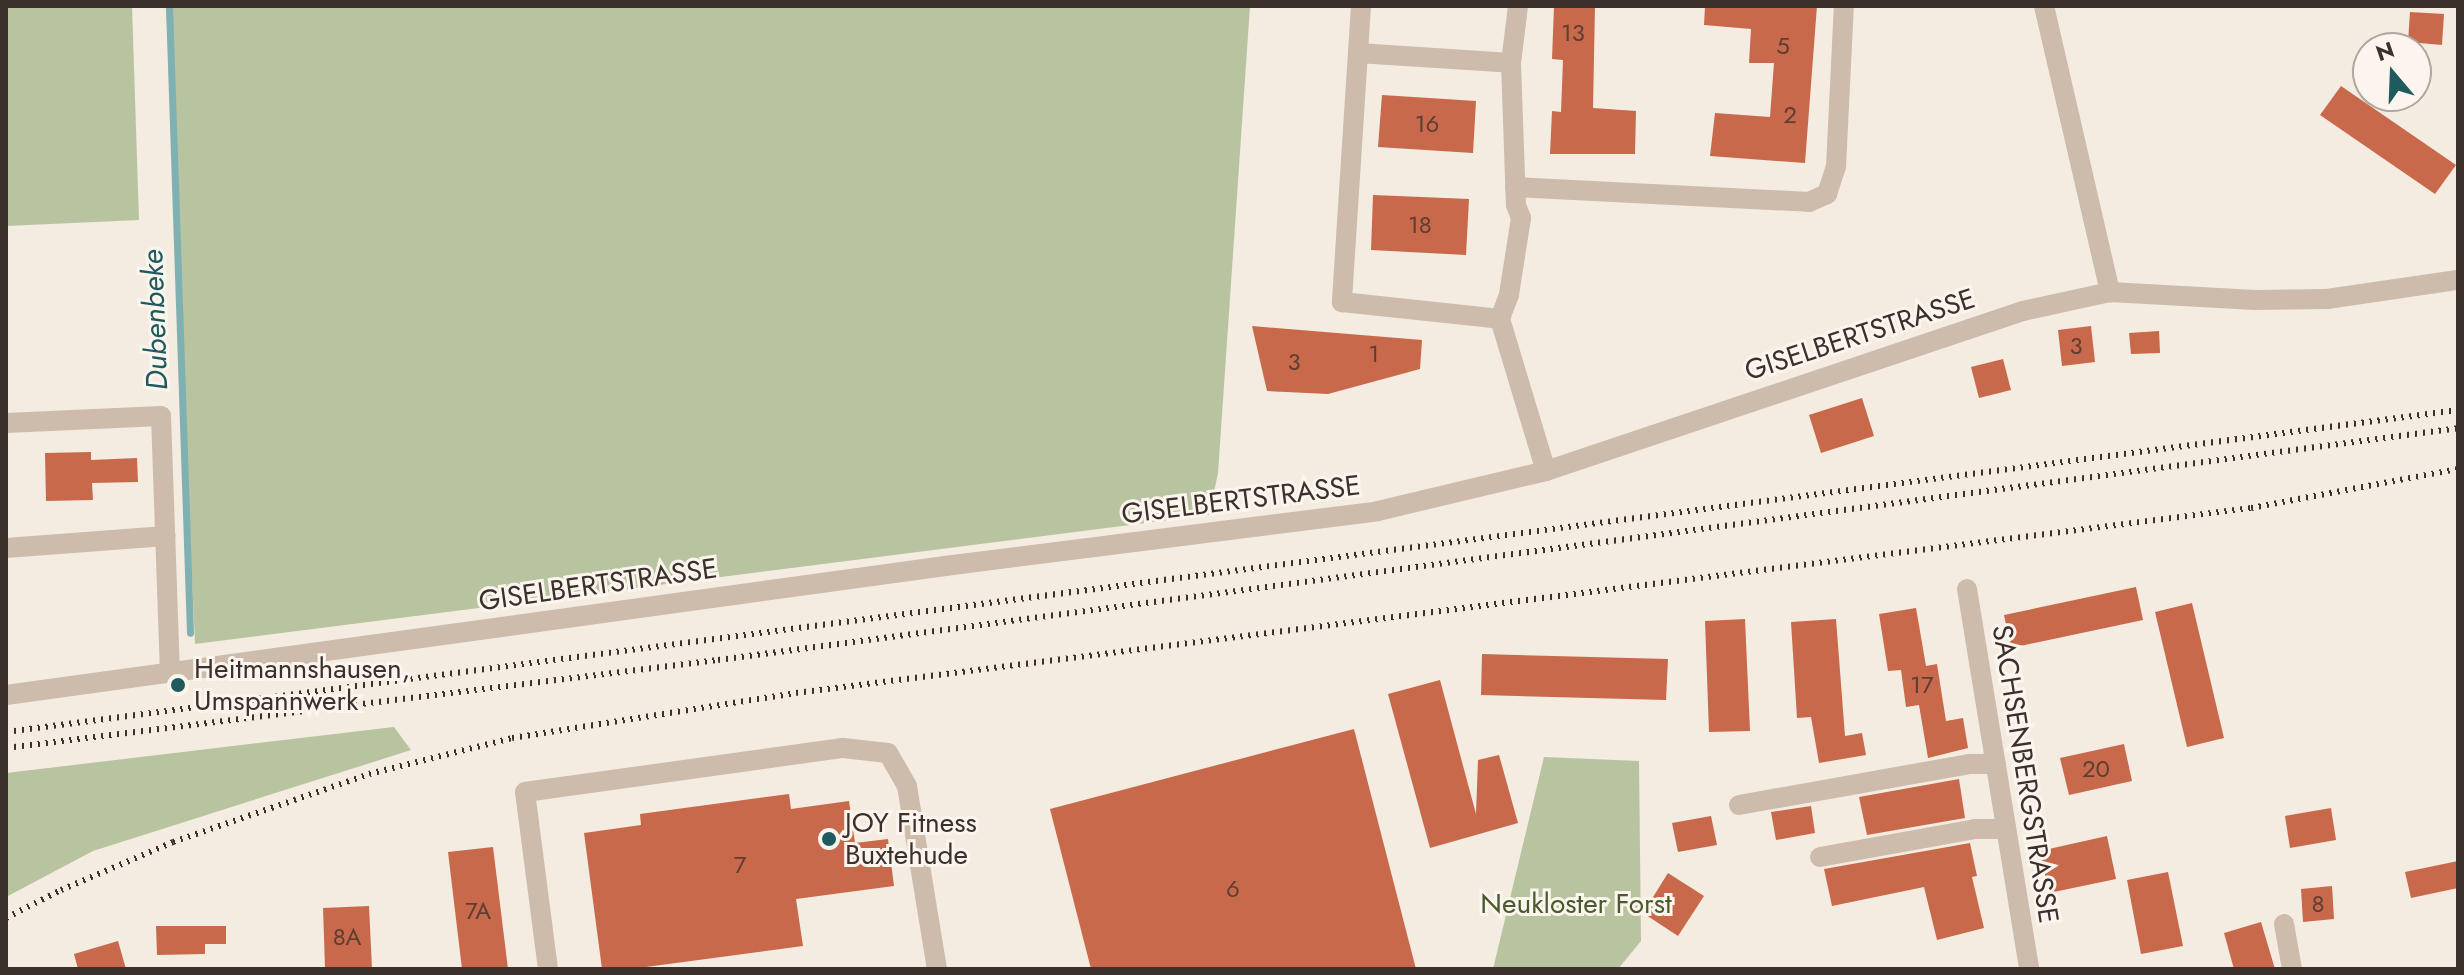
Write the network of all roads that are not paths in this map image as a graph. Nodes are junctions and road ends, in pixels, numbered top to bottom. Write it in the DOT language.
graph roads {
  1 [pos="1361,6"];
  2 [pos="1518,6"];
  3 [pos="1844,6"];
  4 [pos="2044,6"];
  5 [pos="1358,53"];
  6 [pos="1511,63"];
  7 [pos="1515,187"];
  8 [pos="2458,280"];
  9 [pos="2110,292"];
  10 [pos="1500,319"];
  11 [pos="6,423"];
  12 [pos="1546,471"];
  13 [pos="166,536"];
  14 [pos="6,548"];
  15 [pos="1967,589"];
  16 [pos="170,672"];
  17 [pos="6,695"];
  18 [pos="1996,764"];
  19 [pos="1739,805"];
  20 [pos="2006,829"];
  21 [pos="1820,857"];
  22 [pos="2284,924"];
  23 [pos="934,962"];
  24 [pos="548,969"];
  25 [pos="2029,969"];
  26 [pos="2292,969"];
  1 -- 5 [label="street"];
  2 -- 6 [label="street"];
  3 -- 7 [label="street"];
  4 -- 9 [label="street"];
  5 -- 6 [label="street"];
  5 -- 10 [label="street"];
  6 -- 7 [label="street"];
  7 -- 10 [label="street"];
  8 -- 9 [label="street, GISELBERTSTRASSE"];
  9 -- 12 [label="street, GISELBERTSTRASSE"];
  10 -- 12 [label="street"];
  11 -- 13 [label="street"];
  12 -- 16 [label="street, GISELBERTSTRASSE"];
  13 -- 14 [label="street"];
  13 -- 16 [label="street"];
  15 -- 18 [label="street, SACHSENBERGSTRASSE"];
  16 -- 17 [label="street, GISELBERTSTRASSE"];
  18 -- 19 [label="street"];
  18 -- 20 [label="street, SACHSENBERGSTRASSE"];
  20 -- 21 [label="street"];
  20 -- 25 [label="street, SACHSENBERGSTRASSE"];
  22 -- 26 [label="street"];
  23 -- 24 [label="street"];
}
